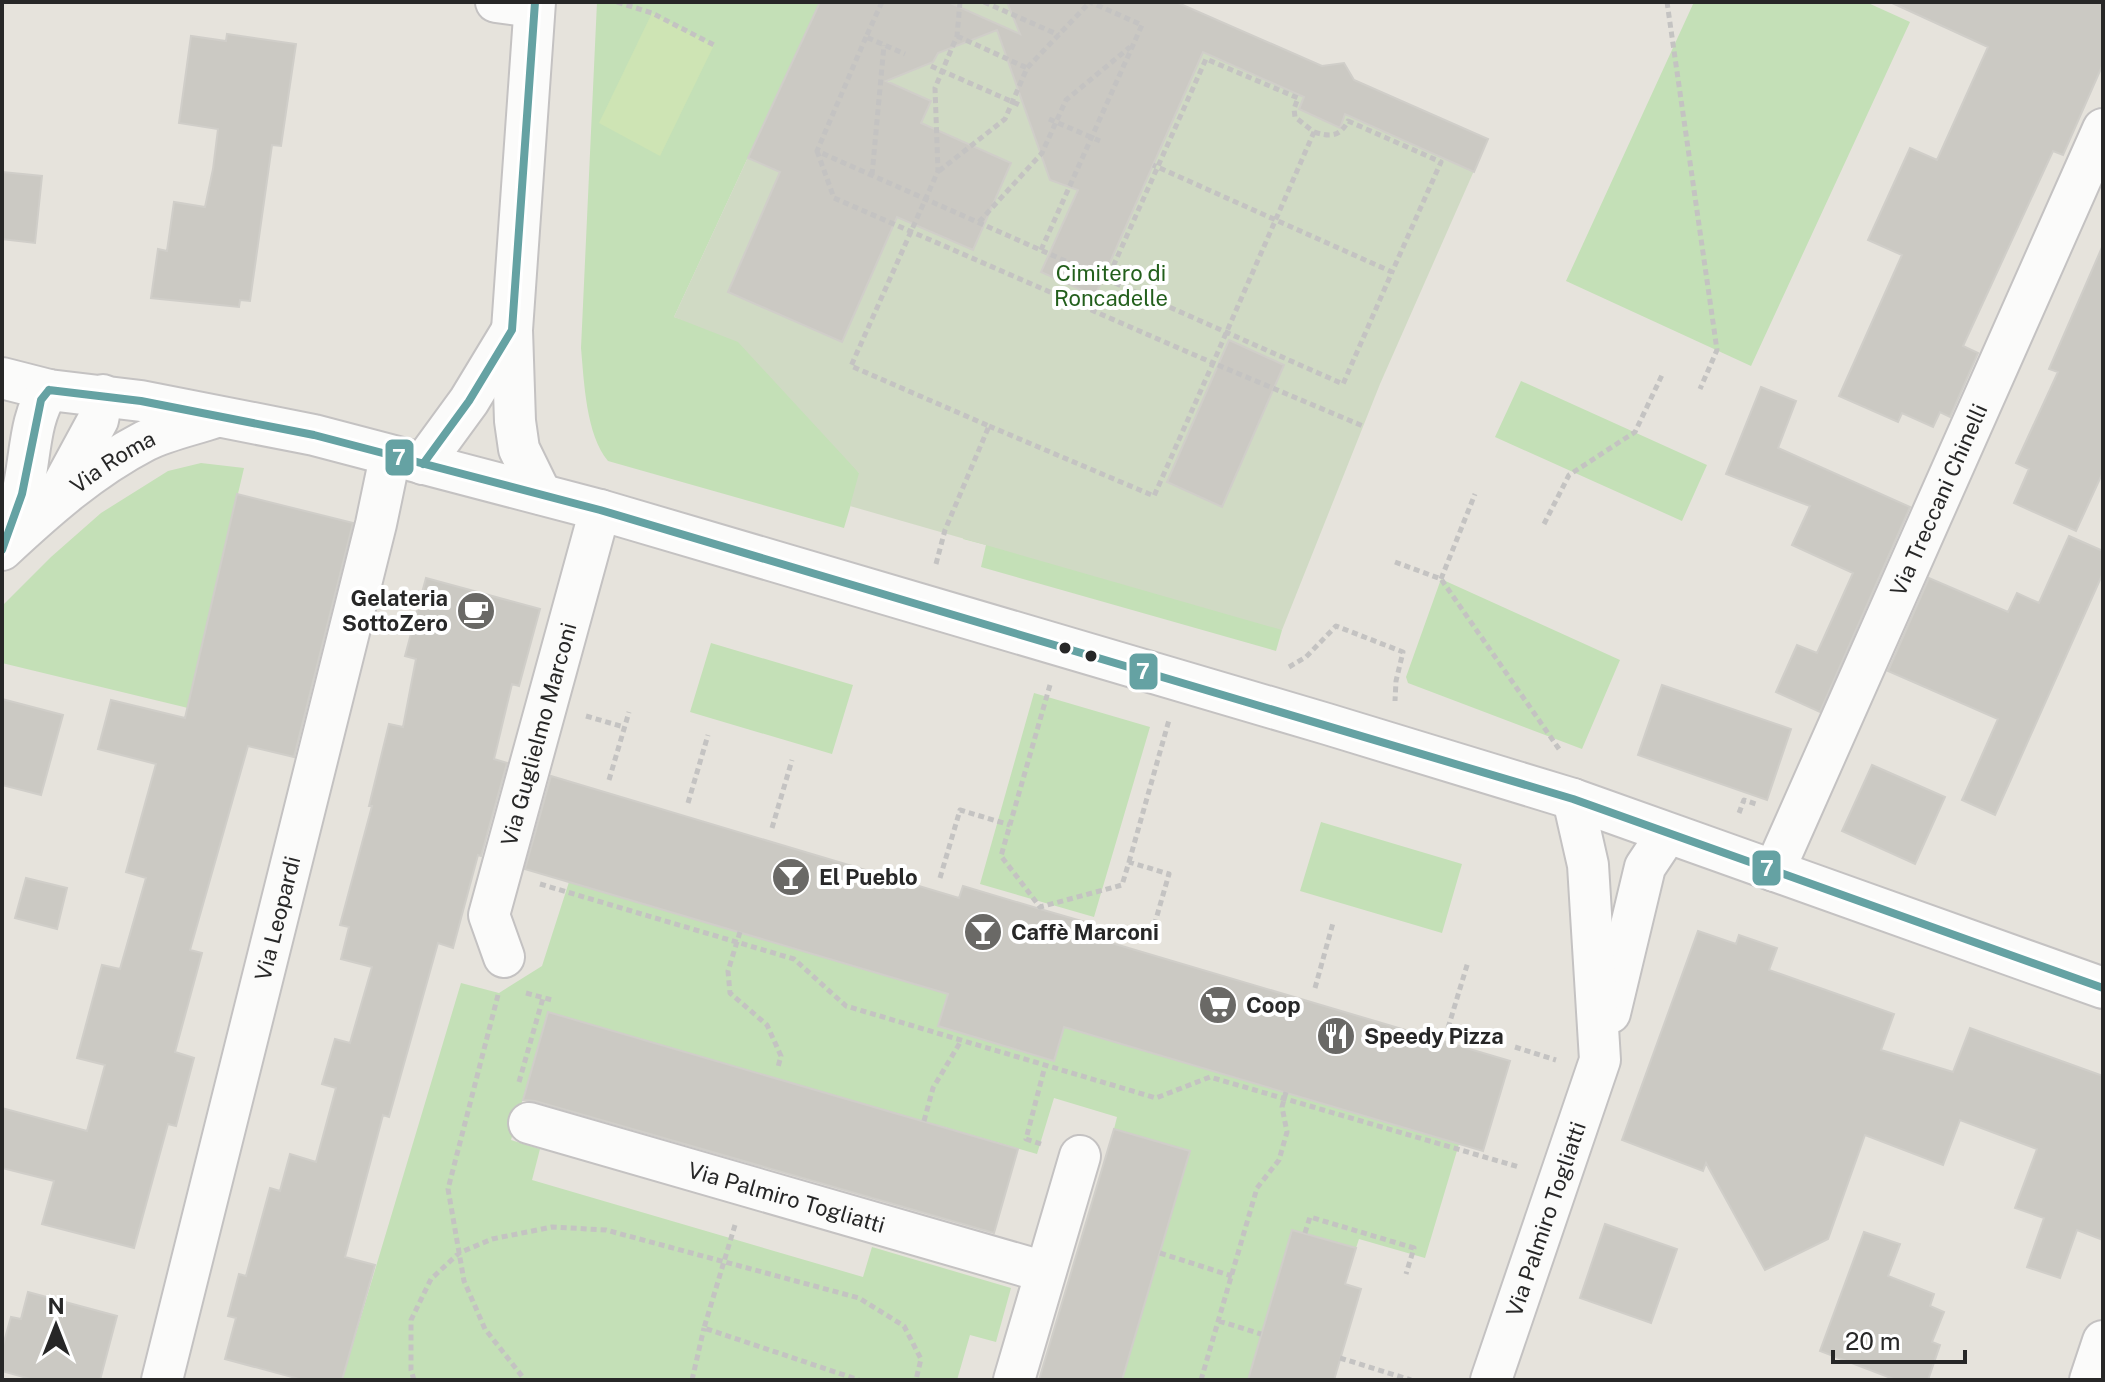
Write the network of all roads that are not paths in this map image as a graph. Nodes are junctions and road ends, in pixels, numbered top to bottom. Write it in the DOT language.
graph roads {
  1 [pos="522,4"];
  2 [pos="2103,129"];
  3 [pos="512,330"];
  4 [pos="2,378"];
  5 [pos="49,390"];
  6 [pos="103,395"];
  7 [pos="218,417"];
  8 [pos="407,461"];
  9 [pos="541,494"];
  10 [pos="55,499"];
  11 [pos="600,510"];
  12 [pos="2,550"];
  13 [pos="1573,799"];
  14 [pos="1667,834"];
  15 [pos="1774,871"];
  16 [pos="504,957"];
  17 [pos="2103,988"];
  18 [pos="1600,1060"];
  19 [pos="529,1123"];
  20 [pos="1080,1156"];
  21 [pos="1045,1272"];
  22 [pos="2103,1341"];
  23 [pos="162,1380"];
  24 [pos="1014,1380"];
  25 [pos="1491,1380"];
  26 [pos="2090,1380"];
  1 -- 3 [label="street"];
  2 -- 15 [label="street, Via Treccani Chinelli"];
  3 -- 8 [label="street"];
  3 -- 9 [label="street"];
  4 -- 5 [label="street"];
  5 -- 6 [label="street"];
  5 -- 12 [label="street, Via Roma"];
  6 -- 7 [label="street"];
  6 -- 10 [label="street, Via Roma"];
  7 -- 8 [label="street"];
  7 -- 10 [label="street, Via Roma"];
  8 -- 9 [label="street"];
  8 -- 23 [label="street, Via Leopardi"];
  9 -- 11 [label="street"];
  10 -- 12 [label="street, Via Roma"];
  11 -- 13 [label="street"];
  11 -- 16 [label="street, Via Guglielmo Marconi"];
  13 -- 14 [label="street"];
  13 -- 18 [label="street, Via Palmiro Togliatti"];
  14 -- 15 [label="street"];
  14 -- 18 [label="street, Via Palmiro Togliatti"];
  15 -- 17 [label="street"];
  18 -- 25 [label="street, Via Palmiro Togliatti"];
  19 -- 21 [label="street, Via Palmiro Togliatti"];
  20 -- 21 [label="street"];
  21 -- 24 [label="street"];
  22 -- 26 [label="street"];
}
